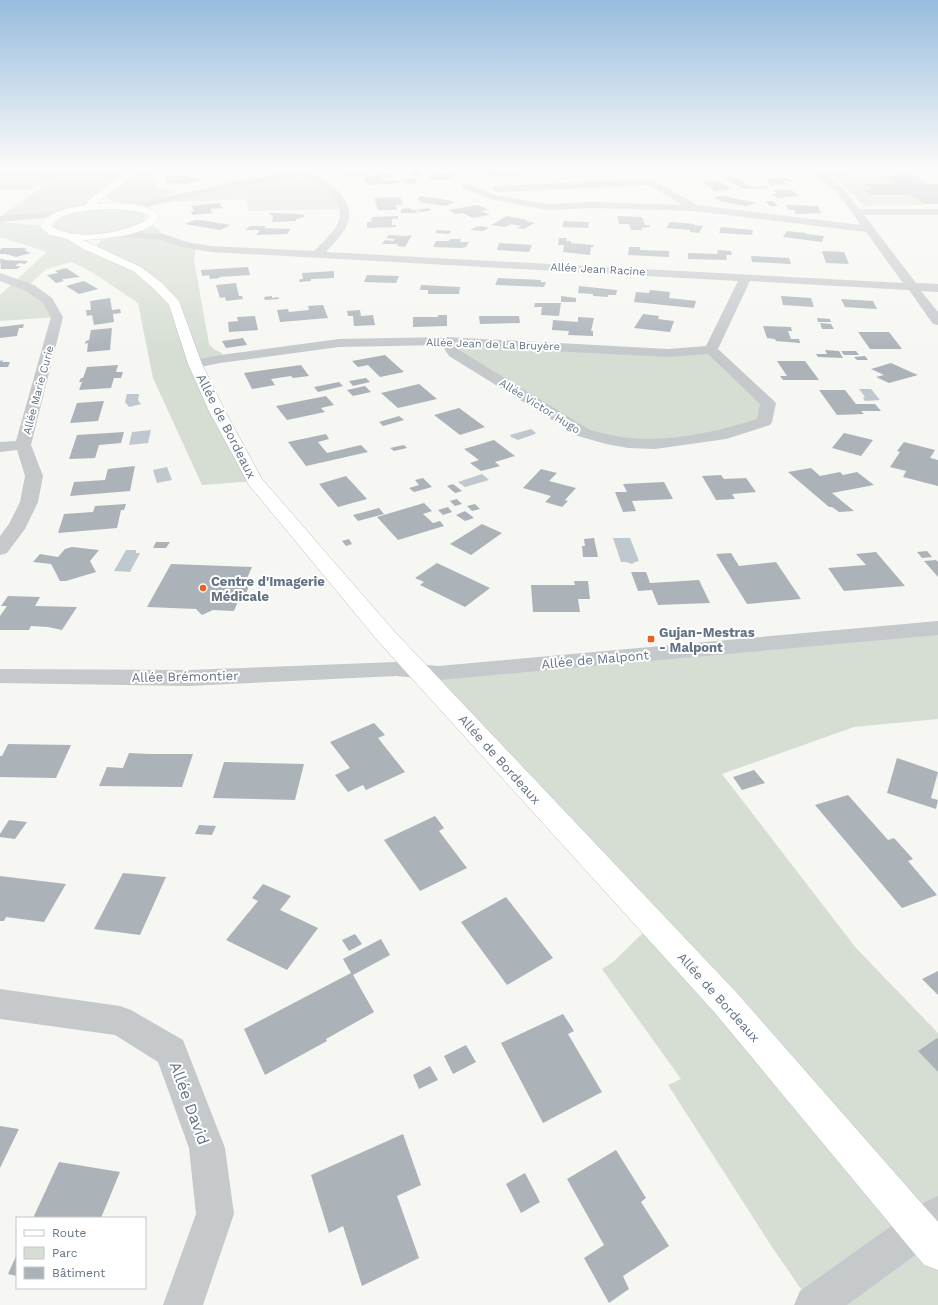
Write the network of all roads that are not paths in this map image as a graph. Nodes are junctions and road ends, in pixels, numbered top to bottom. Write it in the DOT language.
graph roads {
  1 [pos="47,229"];
  2 [pos="136,229"];
  3 [pos="159,229"];
  4 [pos="339,229"];
  5 [pos="869,229"];
  6 [pos="118,234"];
  7 [pos="69,236"];
  8 [pos="104,236"];
  9 [pos="164,237"];
  10 [pos="98,253"];
  11 [pos="317,255"];
  12 [pos="746,277"];
  13 [pos="0,278"];
  14 [pos="912,287"];
  15 [pos="938,288"];
  16 [pos="938,321"];
  17 [pos="446,341"];
  18 [pos="711,350"];
  19 [pos="195,364"];
  20 [pos="23,445"];
  21 [pos="0,447"];
  22 [pos="0,549"];
  23 [pos="938,628"];
  24 [pos="371,670"];
  25 [pos="420,671"];
  26 [pos="0,676"];
  27 [pos="0,1004"];
  28 [pos="932,1232"];
  29 [pos="183,1305"];
  30 [pos="814,1305"];
  1 -- 7 [label="main road"];
  2 -- 6 [label="main road"];
  3 -- 9 [label="street, Allée Jean Racine"];
  4 -- 11 [label="street"];
  5 -- 14 [label="street"];
  6 -- 8 [label="main road"];
  6 -- 9 [label="street, Allée Jean Racine"];
  7 -- 8 [label="main road"];
  7 -- 10 [label="main road, Allée de Bordeaux"];
  8 -- 10 [label="main road"];
  9 -- 11 [label="street, Allée Jean Racine"];
  10 -- 19 [label="main road, Allée de Bordeaux"];
  11 -- 12 [label="street, Allée Jean Racine"];
  12 -- 14 [label="street, Allée Jean Racine"];
  12 -- 18 [label="street"];
  13 -- 20 [label="street, Allée Marie Curie"];
  14 -- 15 [label="street, Allée Jean Racine"];
  14 -- 16 [label="street"];
  17 -- 18 [label="street, Allée Jean de La Bruyère"];
  17 -- 18 [label="street, Allée Victor Hugo"];
  17 -- 19 [label="street, Allée Jean de La Bruyère"];
  19 -- 25 [label="main road, Allée de Bordeaux"];
  20 -- 21 [label="street"];
  20 -- 22 [label="street, Allée Marie Curie"];
  23 -- 25 [label="street, Allée de Malpont"];
  24 -- 25 [label="street, Allée de Malpont"];
  24 -- 26 [label="street, Allée Brémontier"];
  25 -- 28 [label="main road, Allée de Bordeaux"];
  27 -- 29 [label="street, Allée David"];
  28 -- 30 [label="street"];
}
